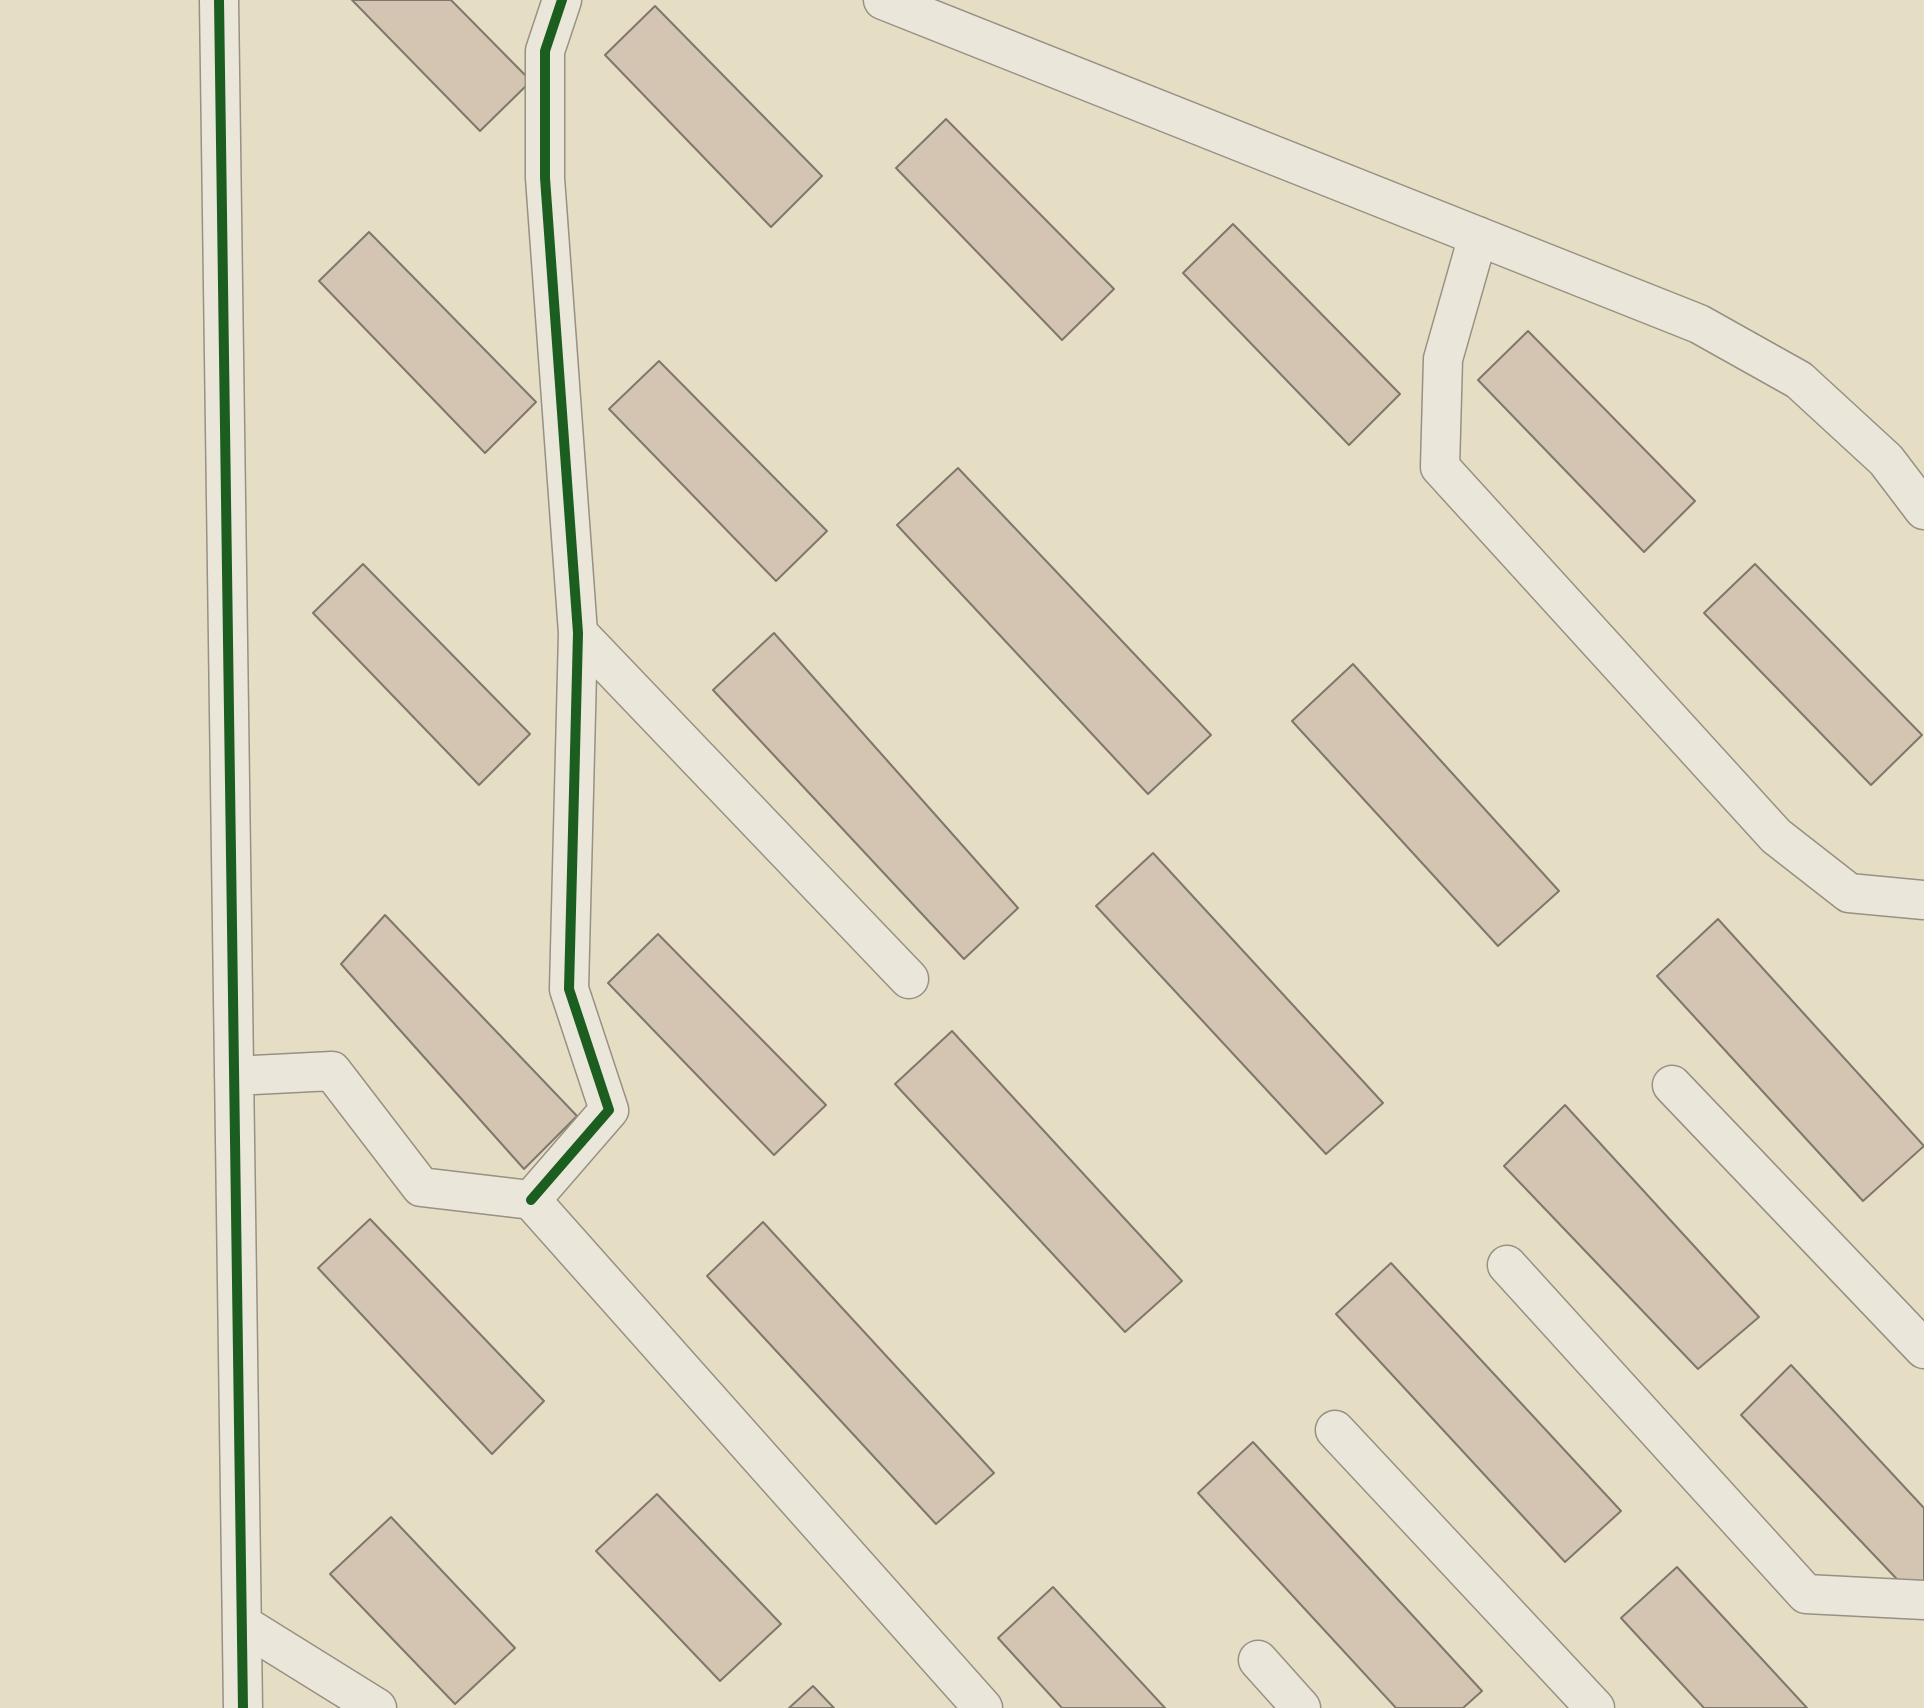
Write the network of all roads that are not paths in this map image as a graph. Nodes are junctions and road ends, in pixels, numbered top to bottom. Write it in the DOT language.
graph roads {
  1 [pos="219,0"];
  2 [pos="562,0"];
  3 [pos="883,0"];
  4 [pos="1478,236"];
  5 [pos="1924,510"];
  6 [pos="578,633"];
  7 [pos="1924,900"];
  8 [pos="909,979"];
  9 [pos="234,1076"];
  10 [pos="1672,1085"];
  11 [pos="531,1200"];
  12 [pos="1507,1265"];
  13 [pos="1924,1349"];
  14 [pos="1335,1430"];
  15 [pos="1924,1600"];
  16 [pos="242,1624"];
  17 [pos="1258,1660"];
  18 [pos="243,1708"];
  19 [pos="377,1708"];
  20 [pos="983,1708"];
  21 [pos="1301,1708"];
  22 [pos="1595,1708"];
  1 -- 9 [label="street"];
  2 -- 6 [label="street"];
  3 -- 4 [label="street"];
  4 -- 5 [label="street"];
  4 -- 7 [label="street"];
  6 -- 8 [label="street"];
  6 -- 11 [label="street"];
  9 -- 11 [label="street"];
  9 -- 16 [label="street"];
  10 -- 13 [label="street"];
  11 -- 20 [label="street"];
  12 -- 15 [label="street"];
  14 -- 22 [label="street"];
  16 -- 18 [label="street"];
  16 -- 19 [label="street"];
  17 -- 21 [label="street"];
}
